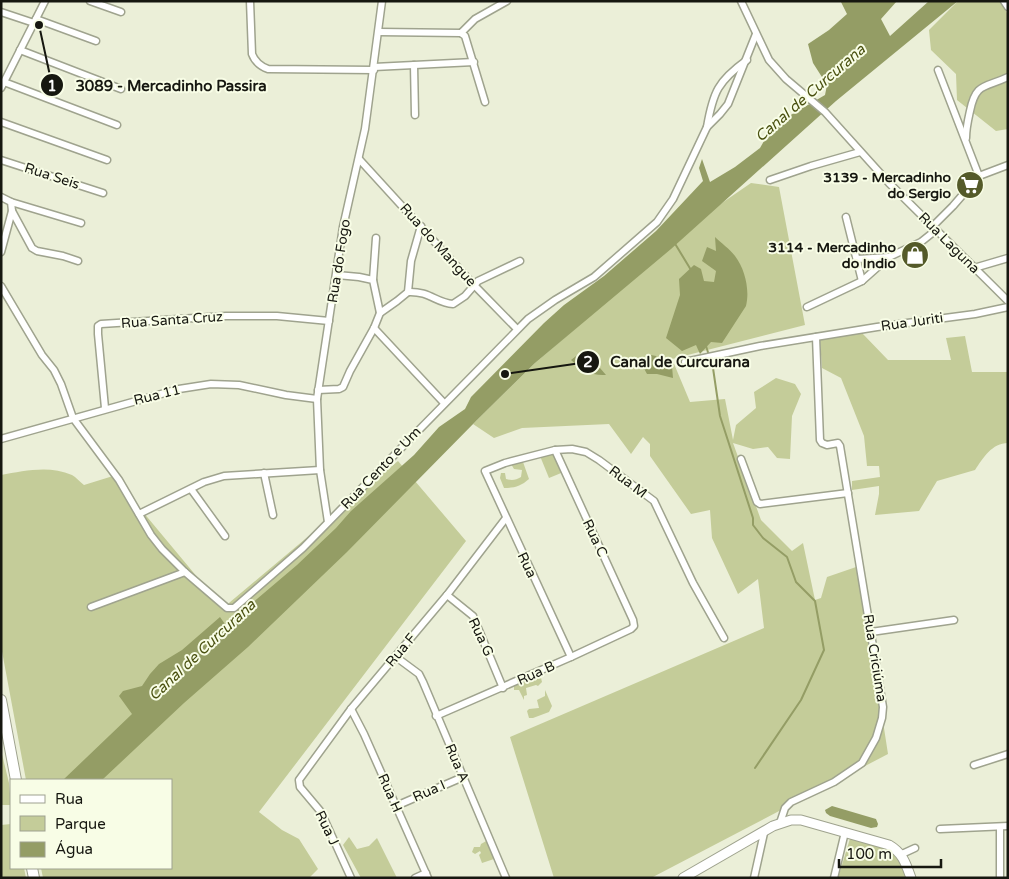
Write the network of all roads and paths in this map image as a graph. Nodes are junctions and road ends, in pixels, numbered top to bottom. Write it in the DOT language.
graph roads {
  1 [pos="45,1"];
  2 [pos="90,1"];
  3 [pos="250,1"];
  4 [pos="382,1"];
  5 [pos="507,1"];
  6 [pos="741,1"];
  7 [pos="1004,1"];
  8 [pos="1008,7"];
  9 [pos="1,12"];
  10 [pos="121,12"];
  11 [pos="35,21"];
  12 [pos="379,32"];
  13 [pos="461,33"];
  14 [pos="756,34"];
  15 [pos="96,41"];
  16 [pos="20,50"];
  17 [pos="747,60"];
  18 [pos="474,62"];
  19 [pos="414,65"];
  20 [pos="374,68"];
  21 [pos="938,70"];
  22 [pos="1008,77"];
  23 [pos="3,85"];
  24 [pos="122,89"];
  25 [pos="485,102"];
  26 [pos="415,114"];
  27 [pos="1,122"];
  28 [pos="117,125"];
  29 [pos="706,127"];
  30 [pos="968,149"];
  31 [pos="860,152"];
  32 [pos="359,159"];
  33 [pos="1,160"];
  34 [pos="106,160"];
  35 [pos="1008,165"];
  36 [pos="978,176"];
  37 [pos="770,180"];
  38 [pos="104,193"];
  39 [pos="1,197"];
  40 [pos="11,202"];
  41 [pos="12,211"];
  42 [pos="846,217"];
  43 [pos="80,223"];
  44 [pos="421,226"];
  45 [pos="934,228"];
  46 [pos="376,238"];
  47 [pos="1,252"];
  48 [pos="889,257"];
  49 [pos="1008,258"];
  50 [pos="857,259"];
  51 [pos="78,261"];
  52 [pos="520,261"];
  53 [pos="974,268"];
  54 [pos="337,275"];
  55 [pos="374,280"];
  56 [pos="862,281"];
  57 [pos="474,285"];
  58 [pos="1,286"];
  59 [pos="408,292"];
  60 [pos="1008,301"];
  61 [pos="806,306"];
  62 [pos="1008,307"];
  63 [pos="380,313"];
  64 [pos="329,321"];
  65 [pos="374,328"];
  66 [pos="518,329"];
  67 [pos="816,337"];
  68 [pos="685,362"];
  69 [pos="318,390"];
  70 [pos="317,399"];
  71 [pos="444,403"];
  72 [pos="106,408"];
  73 [pos="73,418"];
  74 [pos="1,438"];
  75 [pos="555,450"];
  76 [pos="741,459"];
  77 [pos="320,470"];
  78 [pos="485,471"];
  79 [pos="264,473"];
  80 [pos="191,489"];
  81 [pos="848,493"];
  82 [pos="139,514"];
  83 [pos="273,515"];
  84 [pos="506,518"];
  85 [pos="328,522"];
  86 [pos="225,536"];
  87 [pos="185,572"];
  88 [pos="447,595"];
  89 [pos="91,607"];
  90 [pos="954,620"];
  91 [pos="634,626"];
  92 [pos="871,632"];
  93 [pos="724,638"];
  94 [pos="396,657"];
  95 [pos="571,658"];
  96 [pos="503,688"];
  97 [pos="1,700"];
  98 [pos="351,709"];
  99 [pos="436,716"];
  100 [pos="1008,754"];
  101 [pos="974,765"];
  102 [pos="462,777"];
  103 [pos="16,779"];
  104 [pos="298,783"];
  105 [pos="396,806"];
  106 [pos="780,823"];
  107 [pos="1008,826"];
  108 [pos="1000,827"];
  109 [pos="940,829"];
  110 [pos="846,832"];
  111 [pos="764,833"];
  112 [pos="915,848"];
  113 [pos="902,854"];
  114 [pos="427,875"];
  115 [pos="351,878"];
  116 [pos="416,878"];
  117 [pos="506,878"];
  118 [pos="683,878"];
  119 [pos="754,878"];
  120 [pos="834,878"];
  121 [pos="911,878"];
  122 [pos="1000,878"];
  1 -- 11 [label="street"];
  2 -- 10 [label="street"];
  3 -- 20 [label="street"];
  4 -- 12 [label="street, Rua do Fogo"];
  5 -- 13 [label="street"];
  6 -- 14 [label="street, Rua Laguna"];
  7 -- 8 [label="street"];
  9 -- 11 [label="street"];
  11 -- 15 [label="street"];
  11 -- 16 [label="street"];
  12 -- 13 [label="street"];
  12 -- 20 [label="street, Rua do Fogo"];
  13 -- 18 [label="street"];
  14 -- 17 [label="street"];
  14 -- 31 [label="street, Rua Laguna"];
  16 -- 23 [label="street"];
  16 -- 24 [label="street"];
  17 -- 29 [label="street"];
  17 -- 29 [label="street"];
  18 -- 19 [label="street"];
  18 -- 25 [label="street"];
  19 -- 20 [label="street"];
  19 -- 26 [label="street"];
  20 -- 32 [label="street, Rua do Fogo"];
  21 -- 30 [label="street"];
  22 -- 30 [label="street"];
  23 -- 28 [label="street"];
  27 -- 34 [label="street"];
  29 -- 66 [label="street, Rua Cento e Um"];
  30 -- 36 [label="street"];
  31 -- 37 [label="street"];
  31 -- 45 [label="street, Rua Laguna"];
  32 -- 44 [label="street, Rua do Mangue"];
  32 -- 54 [label="street, Rua do Fogo"];
  33 -- 38 [label="street, Rua Seis"];
  35 -- 36 [label="street"];
  36 -- 45 [label="street"];
  39 -- 40 [label="street"];
  40 -- 41 [label="street"];
  40 -- 43 [label="street"];
  41 -- 47 [label="street"];
  41 -- 51 [label="street"];
  42 -- 50 [label="street"];
  44 -- 57 [label="street, Rua do Mangue"];
  44 -- 59 [label="street"];
  45 -- 48 [label="street"];
  45 -- 53 [label="street, Rua Laguna"];
  46 -- 55 [label="street"];
  48 -- 50 [label="street"];
  48 -- 56 [label="street"];
  49 -- 53 [label="street"];
  50 -- 56 [label="street"];
  52 -- 57 [label="street"];
  53 -- 60 [label="street, Rua Laguna"];
  54 -- 55 [label="street"];
  54 -- 64 [label="street, Rua do Fogo"];
  55 -- 63 [label="street"];
  56 -- 61 [label="street"];
  57 -- 59 [label="street"];
  57 -- 66 [label="street, Rua do Mangue"];
  58 -- 73 [label="street"];
  59 -- 63 [label="street"];
  62 -- 67 [label="street, Rua Juriti"];
  63 -- 65 [label="street"];
  64 -- 69 [label="street, Rua do Fogo"];
  64 -- 72 [label="street, Rua Santa Cruz"];
  65 -- 69 [label="street"];
  65 -- 71 [label="street"];
  66 -- 71 [label="street, Rua Cento e Um"];
  67 -- 68 [label="street, Rua Juriti"];
  67 -- 81 [label="street, Rua Criciúma"];
  69 -- 70 [label="street, Rua do Fogo"];
  70 -- 72 [label="street, Rua 11"];
  70 -- 77 [label="street, Rua do Fogo"];
  71 -- 85 [label="street, Rua Cento e Um"];
  72 -- 73 [label="street, Rua 11"];
  73 -- 74 [label="street, Rua 11"];
  73 -- 82 [label="street"];
  75 -- 78 [label="street, Rua M"];
  75 -- 91 [label="street, Rua C"];
  75 -- 93 [label="street, Rua M"];
  76 -- 81 [label="street"];
  77 -- 79 [label="street"];
  77 -- 85 [label="street, Rua do Fogo"];
  78 -- 84 [label="street, Rua"];
  79 -- 80 [label="street"];
  79 -- 83 [label="street"];
  80 -- 82 [label="street"];
  80 -- 86 [label="street"];
  81 -- 92 [label="street, Rua Criciúma"];
  82 -- 87 [label="street"];
  84 -- 88 [label="street, Rua F"];
  84 -- 95 [label="street, Rua"];
  85 -- 87 [label="street, Rua Cento e Um"];
  87 -- 89 [label="street"];
  88 -- 94 [label="street, Rua F"];
  88 -- 96 [label="street, Rua G"];
  90 -- 92 [label="street"];
  91 -- 95 [label="street, Rua B"];
  92 -- 106 [label="street, Rua Criciúma"];
  94 -- 98 [label="street, Rua F"];
  94 -- 99 [label="street, Rua A"];
  95 -- 96 [label="street, Rua B"];
  96 -- 99 [label="street, Rua B"];
  97 -- 103 [label="main road"];
  98 -- 104 [label="street, Rua F"];
  98 -- 105 [label="street, Rua H"];
  99 -- 102 [label="street, Rua A"];
  100 -- 101 [label="street"];
  102 -- 105 [label="street, Rua I"];
  102 -- 117 [label="street, Rua A"];
  104 -- 115 [label="street, Rua J"];
  105 -- 114 [label="street, Rua H"];
  106 -- 110 [label="main road"];
  106 -- 111 [label="main road"];
  107 -- 108 [label="street"];
  108 -- 109 [label="street"];
  108 -- 122 [label="street"];
  110 -- 113 [label="main road"];
  110 -- 120 [label="street"];
  111 -- 118 [label="main road"];
  111 -- 119 [label="street"];
  112 -- 113 [label="street"];
  113 -- 121 [label="main road"];
  114 -- 116 [label="street"];
}
